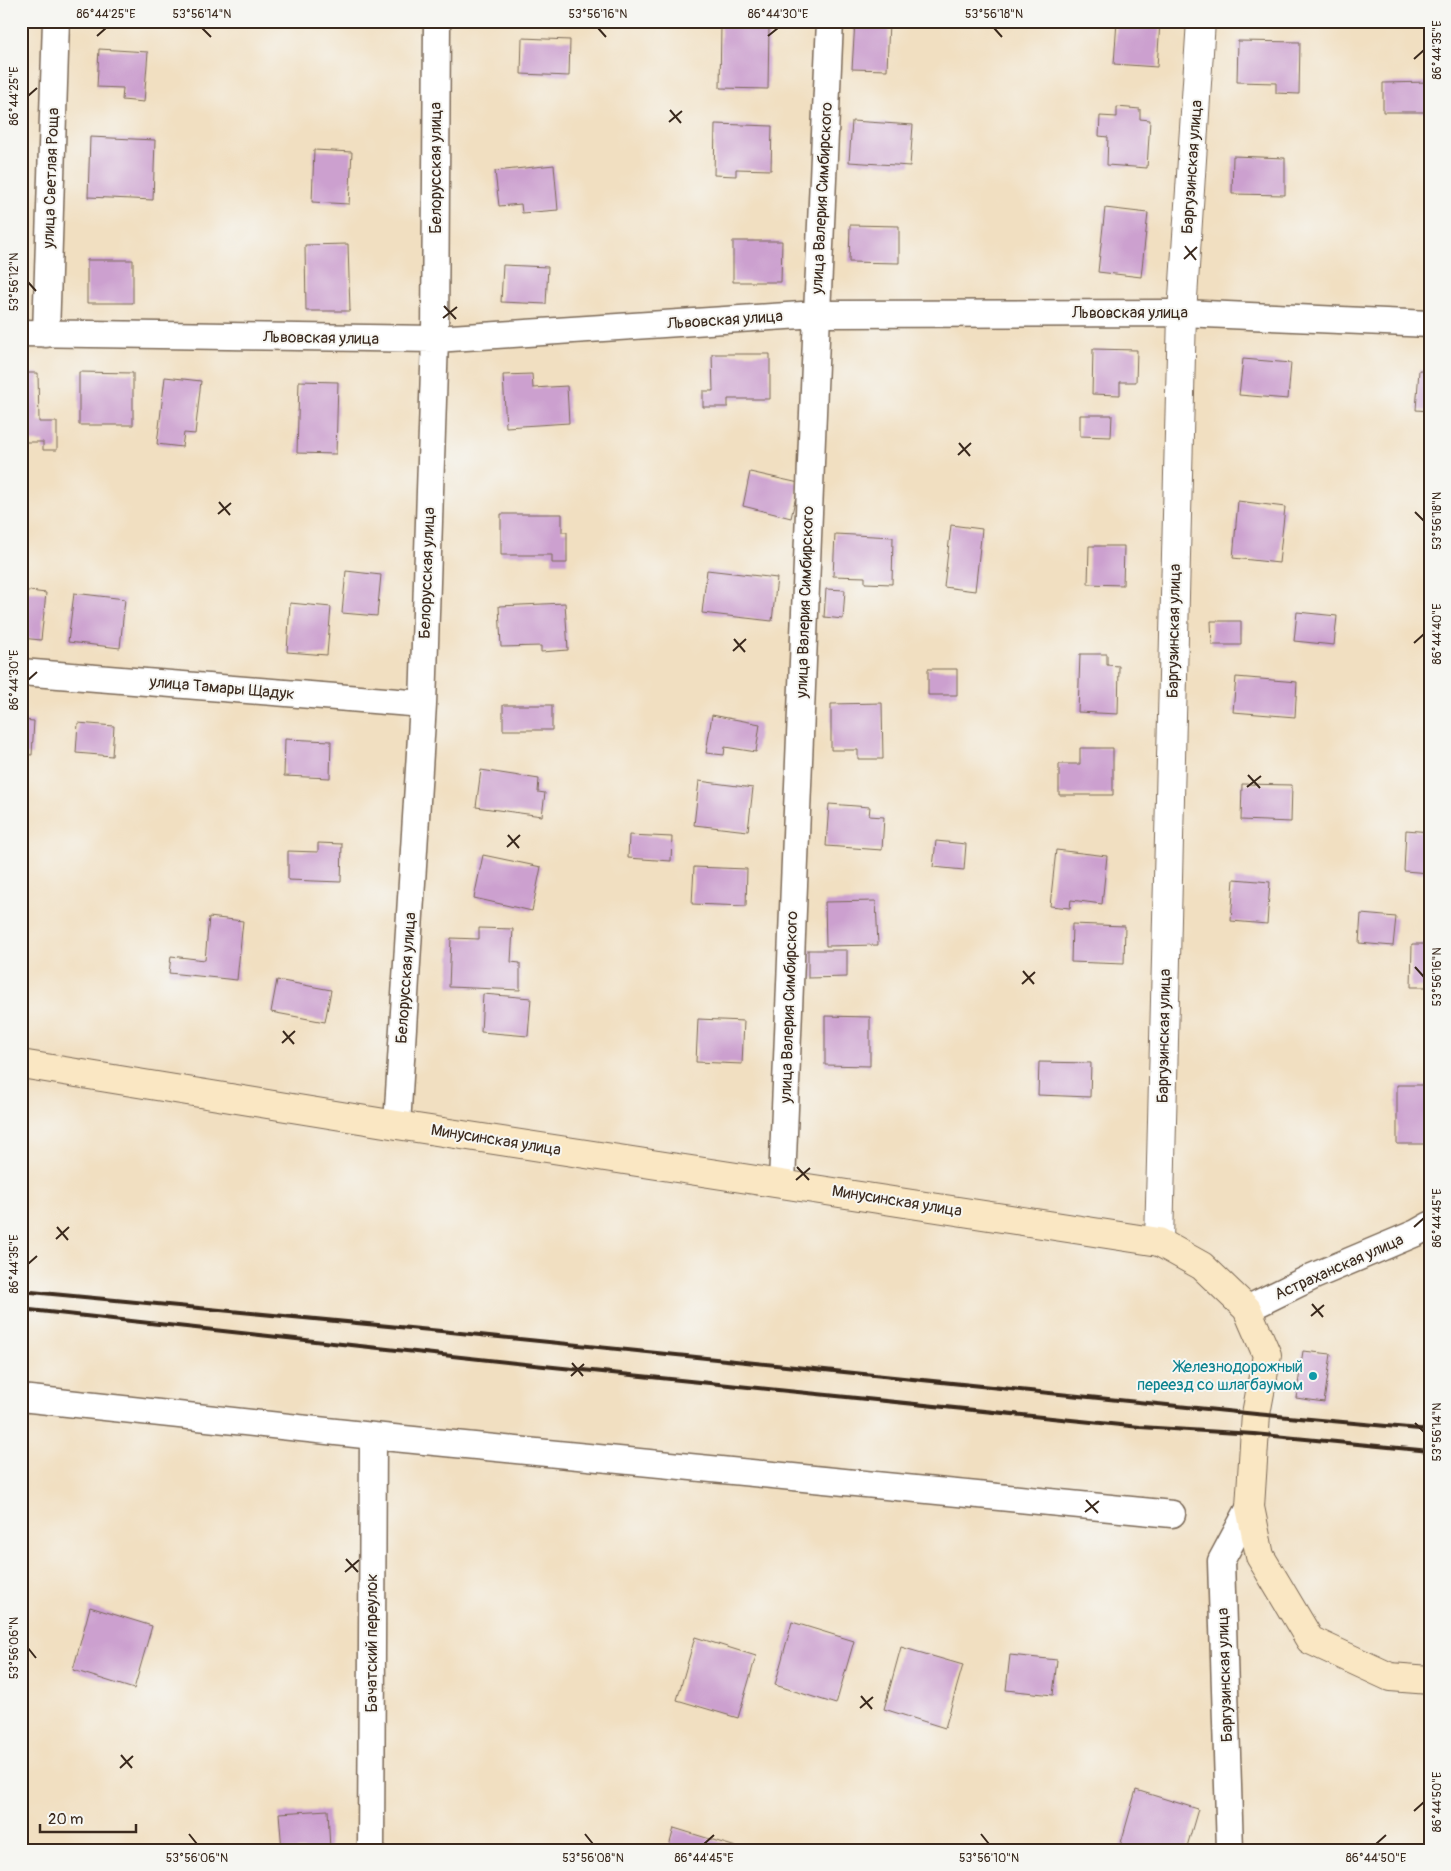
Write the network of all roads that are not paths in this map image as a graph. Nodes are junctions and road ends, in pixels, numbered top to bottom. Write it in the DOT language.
graph roads {
  1 [pos="56,21"];
  2 [pos="437,21"];
  3 [pos="830,21"];
  4 [pos="1201,21"];
  5 [pos="1182,313"];
  6 [pos="816,314"];
  7 [pos="1430,324"];
  8 [pos="34,333"];
  9 [pos="435,339"];
  10 [pos="21,672"];
  11 [pos="423,704"];
  12 [pos="21,1064"];
  13 [pos="397,1124"];
  14 [pos="782,1183"];
  15 [pos="1425,1234"];
  16 [pos="1159,1242"];
  17 [pos="1247,1309"];
  18 [pos="21,1398"];
  19 [pos="372,1436"];
  20 [pos="1250,1507"];
  21 [pos="1172,1514"];
  22 [pos="1430,1680"];
  23 [pos="371,1850"];
  24 [pos="1230,1850"];
  1 -- 8 [label="street, улица Светлая Роща"];
  2 -- 9 [label="street, Белорусская улица"];
  3 -- 6 [label="street, улица Валерия Симбирского"];
  4 -- 5 [label="street, Баргузинская улица"];
  5 -- 6 [label="street, Львовская улица"];
  5 -- 7 [label="street, Львовская улица"];
  5 -- 16 [label="street, Баргузинская улица"];
  6 -- 9 [label="street, Львовская улица"];
  6 -- 14 [label="street, улица Валерия Симбирского"];
  8 -- 9 [label="street, Львовская улица"];
  9 -- 11 [label="street, Белорусская улица"];
  10 -- 11 [label="street, улица Тамары Щадук"];
  11 -- 13 [label="street, Белорусская улица"];
  12 -- 13 [label="main road, Минусинская улица"];
  13 -- 14 [label="main road, Минусинская улица"];
  14 -- 16 [label="main road, Минусинская улица"];
  15 -- 17 [label="street, Астраханская улица"];
  16 -- 17 [label="main road, Минусинская улица"];
  17 -- 20 [label="main road, Минусинская улица"];
  18 -- 19 [label="street"];
  19 -- 21 [label="street"];
  19 -- 23 [label="street, Бачатский переулок"];
  20 -- 22 [label="main road, Минусинская улица"];
  20 -- 24 [label="street, Баргузинская улица"];
}
